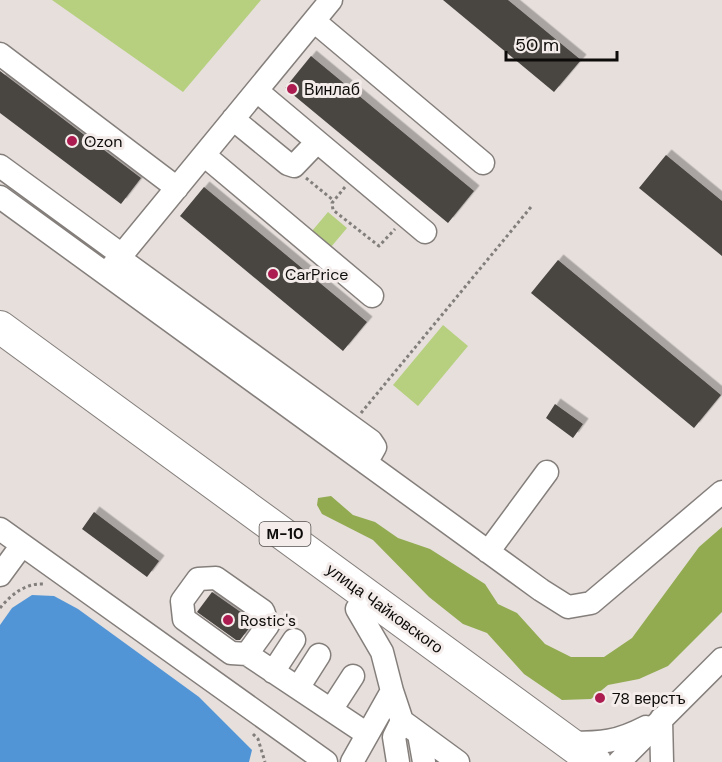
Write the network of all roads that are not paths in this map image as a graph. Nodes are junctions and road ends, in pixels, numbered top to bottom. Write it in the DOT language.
graph roads {
  1 [pos="331,0"];
  2 [pos="314,21"];
  3 [pos="0,54"];
  4 [pos="257,91"];
  5 [pos="233,119"];
  6 [pos="317,142"];
  7 [pos="204,155"];
  8 [pos="483,163"];
  9 [pos="0,166"];
  10 [pos="177,188"];
  11 [pos="0,197"];
  12 [pos="425,232"];
  13 [pos="116,262"];
  14 [pos="372,296"];
  15 [pos="0,327"];
  16 [pos="0,349"];
  17 [pos="366,463"];
  18 [pos="547,472"];
  19 [pos="722,492"];
  20 [pos="0,529"];
  21 [pos="22,545"];
  22 [pos="488,552"];
  23 [pos="0,575"];
  24 [pos="357,609"];
  25 [pos="294,640"];
  26 [pos="319,655"];
  27 [pos="722,659"];
  28 [pos="273,672"];
  29 [pos="353,676"];
  30 [pos="212,681"];
  31 [pos="298,688"];
  32 [pos="392,691"];
  33 [pos="331,710"];
  34 [pos="661,719"];
  35 [pos="411,727"];
  36 [pos="367,734"];
  37 [pos="568,752"];
  38 [pos="452,760"];
  39 [pos="326,762"];
  40 [pos="352,762"];
  41 [pos="398,762"];
  42 [pos="424,762"];
  43 [pos="595,762"];
  44 [pos="619,762"];
  45 [pos="662,762"];
  1 -- 2 [label="street"];
  2 -- 4 [label="street"];
  2 -- 8 [label="street"];
  3 -- 10 [label="street"];
  4 -- 5 [label="street"];
  4 -- 6 [label="street"];
  5 -- 6 [label="street"];
  5 -- 7 [label="street"];
  6 -- 12 [label="street"];
  7 -- 10 [label="street"];
  7 -- 14 [label="street"];
  9 -- 13 [label="street"];
  10 -- 13 [label="street"];
  11 -- 13 [label="street"];
  13 -- 17 [label="street"];
  13 -- 17 [label="street"];
  15 -- 37 [label="highway, улица Чайковского / М-10"];
  16 -- 24 [label="highway, улица Чайковского / М-10"];
  17 -- 22 [label="street"];
  18 -- 22 [label="street"];
  19 -- 22 [label="street"];
  20 -- 21 [label="street"];
  21 -- 23 [label="street"];
  21 -- 30 [label="street"];
  24 -- 32 [label="street"];
  24 -- 37 [label="highway, улица Чайковского / М-10"];
  25 -- 28 [label="street"];
  26 -- 31 [label="street"];
  27 -- 34 [label="street"];
  28 -- 30 [label="street"];
  28 -- 31 [label="street"];
  29 -- 33 [label="street"];
  30 -- 39 [label="street"];
  31 -- 33 [label="street"];
  32 -- 35 [label="street"];
  32 -- 36 [label="street"];
  33 -- 36 [label="street"];
  34 -- 37 [label="street"];
  34 -- 44 [label="street"];
  34 -- 45 [label="street"];
  35 -- 38 [label="street"];
  35 -- 41 [label="street"];
  35 -- 42 [label="street"];
  36 -- 40 [label="street"];
  37 -- 43 [label="highway, улица Чайковского / М-10"];
}
